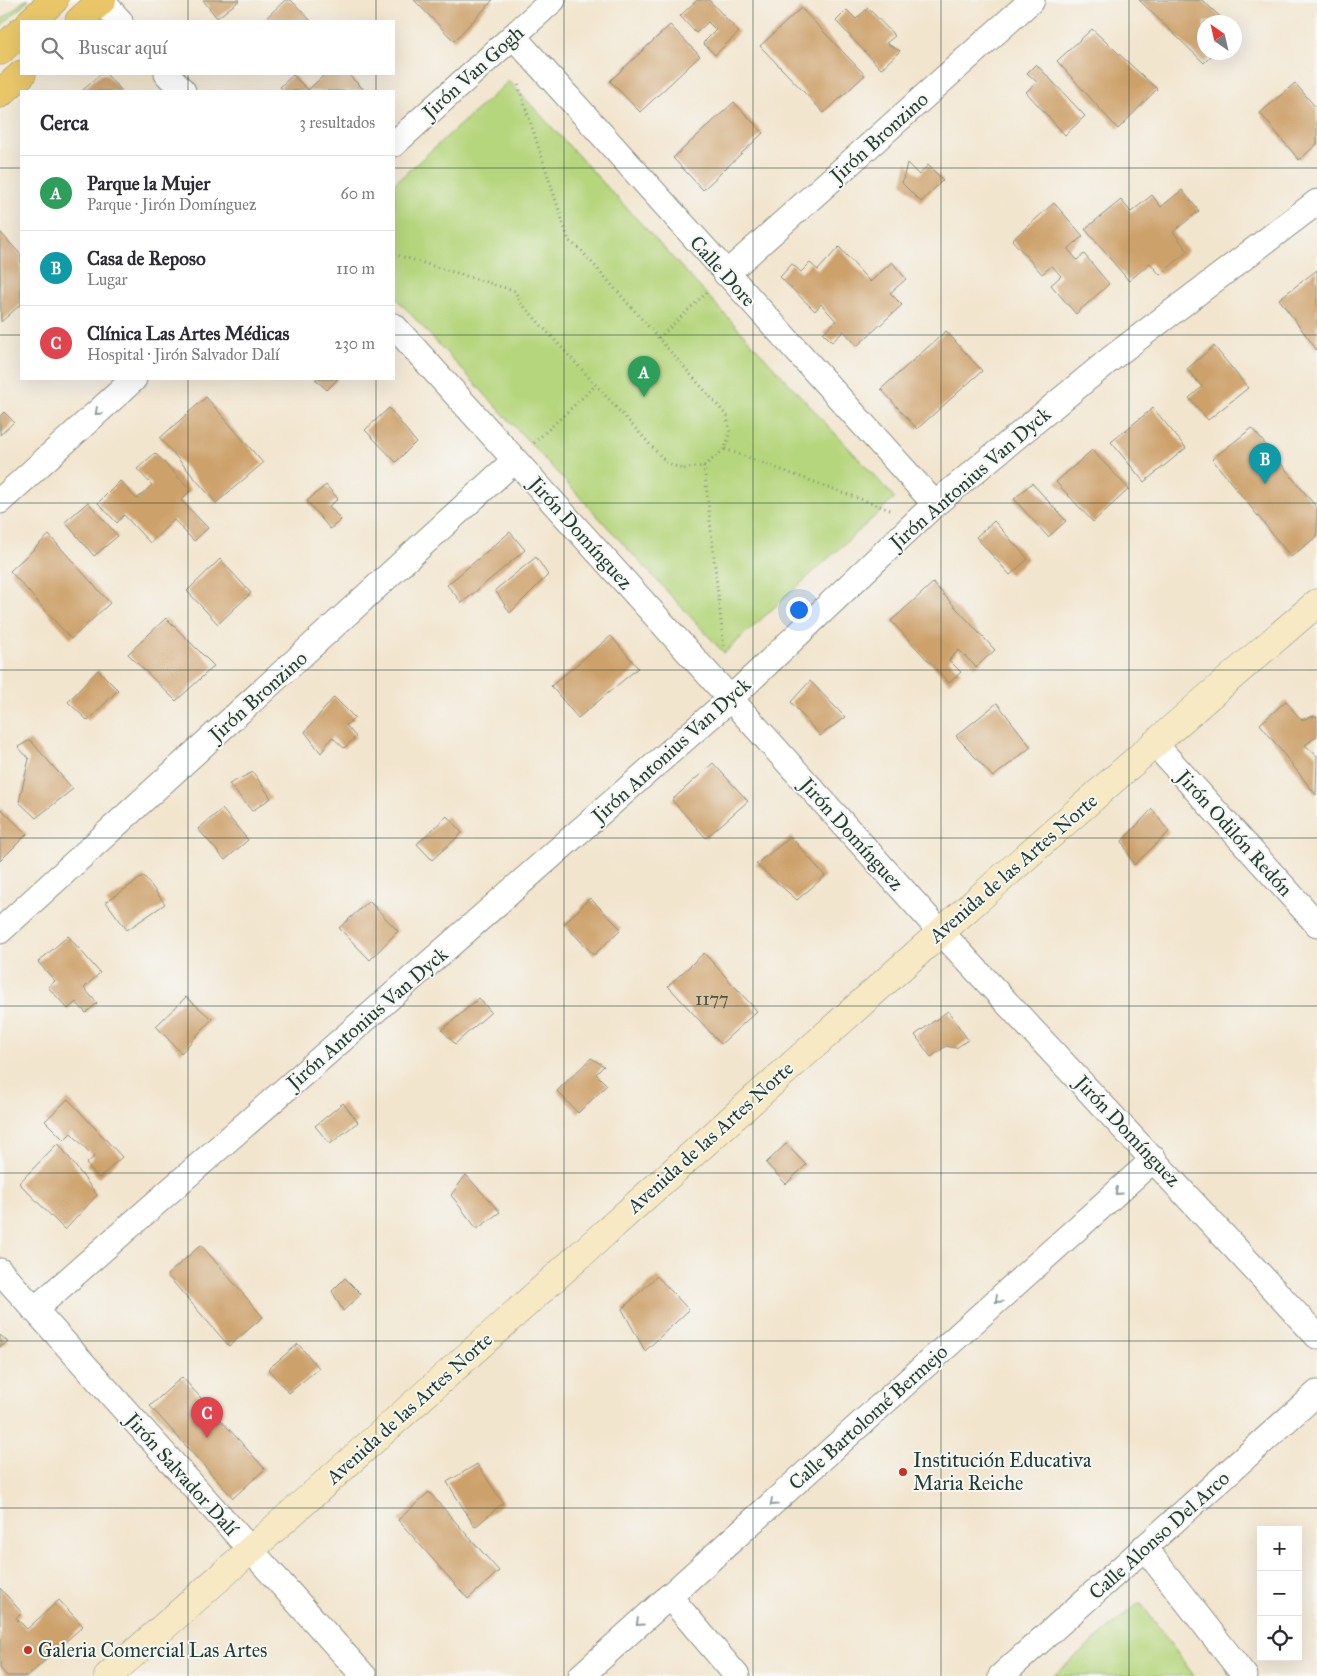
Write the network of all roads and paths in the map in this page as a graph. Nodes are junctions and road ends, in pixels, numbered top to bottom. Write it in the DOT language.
graph roads {
  1 [pos="54,0"];
  2 [pos="102,0"];
  3 [pos="553,0"];
  4 [pos="1032,0"];
  5 [pos="32,20"];
  6 [pos="80,20"];
  7 [pos="119,20"];
  8 [pos="20,32"];
  9 [pos="509,39"];
  10 [pos="0,51"];
  11 [pos="21,75"];
  12 [pos="168,75"];
  13 [pos="182,90"];
  14 [pos="0,94"];
  15 [pos="395,143"];
  16 [pos="1317,202"];
  17 [pos="395,254"];
  18 [pos="726,274"];
  19 [pos="395,327"];
  20 [pos="659,338"];
  21 [pos="133,380"];
  22 [pos="596,385"];
  23 [pos="725,449"];
  24 [pos="515,460"];
  25 [pos="704,466"];
  26 [pos="0,501"];
  27 [pos="926,512"];
  28 [pos="1317,603"];
  29 [pos="724,651"];
  30 [pos="729,700"];
  31 [pos="1154,744"];
  32 [pos="1317,924"];
  33 [pos="0,931"];
  34 [pos="940,931"];
  35 [pos="1154,1159"];
  36 [pos="0,1271"];
  37 [pos="34,1310"];
  38 [pos="1317,1336"];
  39 [pos="1317,1394"];
  40 [pos="1144,1547"];
  41 [pos="251,1550"];
  42 [pos="669,1596"];
  43 [pos="108,1676"];
  44 [pos="364,1676"];
  45 [pos="582,1676"];
  46 [pos="737,1676"];
  47 [pos="1001,1676"];
  48 [pos="1245,1676"];
  1 -- 5 [label="main road"];
  2 -- 6 [label="main road"];
  2 -- 7 [label="street"];
  3 -- 9 [label="street, Jirón Van Gogh"];
  4 -- 18 [label="street, Jirón Bronzino"];
  8 -- 10 [label="main road"];
  9 -- 15 [label="street, Jirón Van Gogh"];
  9 -- 18 [label="street, Calle Dore"];
  9 -- 20 [label="path"];
  11 -- 14 [label="main road"];
  12 -- 13 [label="street"];
  16 -- 27 [label="street, Jirón Antonius Van Dyck"];
  17 -- 22 [label="path"];
  18 -- 20 [label="path"];
  18 -- 27 [label="street, Calle Dore"];
  19 -- 24 [label="street, Jirón Domínguez"];
  20 -- 23 [label="path"];
  21 -- 26 [label="street, one-way"];
  22 -- 24 [label="path"];
  22 -- 25 [label="path"];
  23 -- 25 [label="path"];
  23 -- 27 [label="path"];
  24 -- 30 [label="street, Jirón Domínguez"];
  24 -- 33 [label="street, Jirón Bronzino"];
  25 -- 29 [label="path"];
  27 -- 30 [label="street, Jirón Antonius Van Dyck"];
  28 -- 31 [label="street, Avenida de las Artes Norte"];
  30 -- 34 [label="street, Jirón Domínguez"];
  30 -- 37 [label="street, Jirón Antonius Van Dyck"];
  31 -- 32 [label="street, Jirón Odilón Redón"];
  31 -- 34 [label="street, Avenida de las Artes Norte"];
  34 -- 35 [label="street, Jirón Domínguez"];
  34 -- 41 [label="street, Avenida de las Artes Norte"];
  35 -- 38 [label="street, Jirón Domínguez"];
  35 -- 42 [label="street, Calle Bartolomé Bermejo, one-way"];
  36 -- 37 [label="street, Jirón Salvador Dalí"];
  37 -- 41 [label="street, Jirón Salvador Dalí"];
  39 -- 40 [label="street, Calle Alonso Del Arco"];
  40 -- 47 [label="street, Calle Alonso Del Arco"];
  40 -- 48 [label="street"];
  41 -- 43 [label="street, Avenida de las Artes Norte"];
  41 -- 44 [label="street, Jirón Salvador Dalí"];
  42 -- 45 [label="street, Calle Bartolomé Bermejo, one-way"];
  42 -- 46 [label="street"];
}
